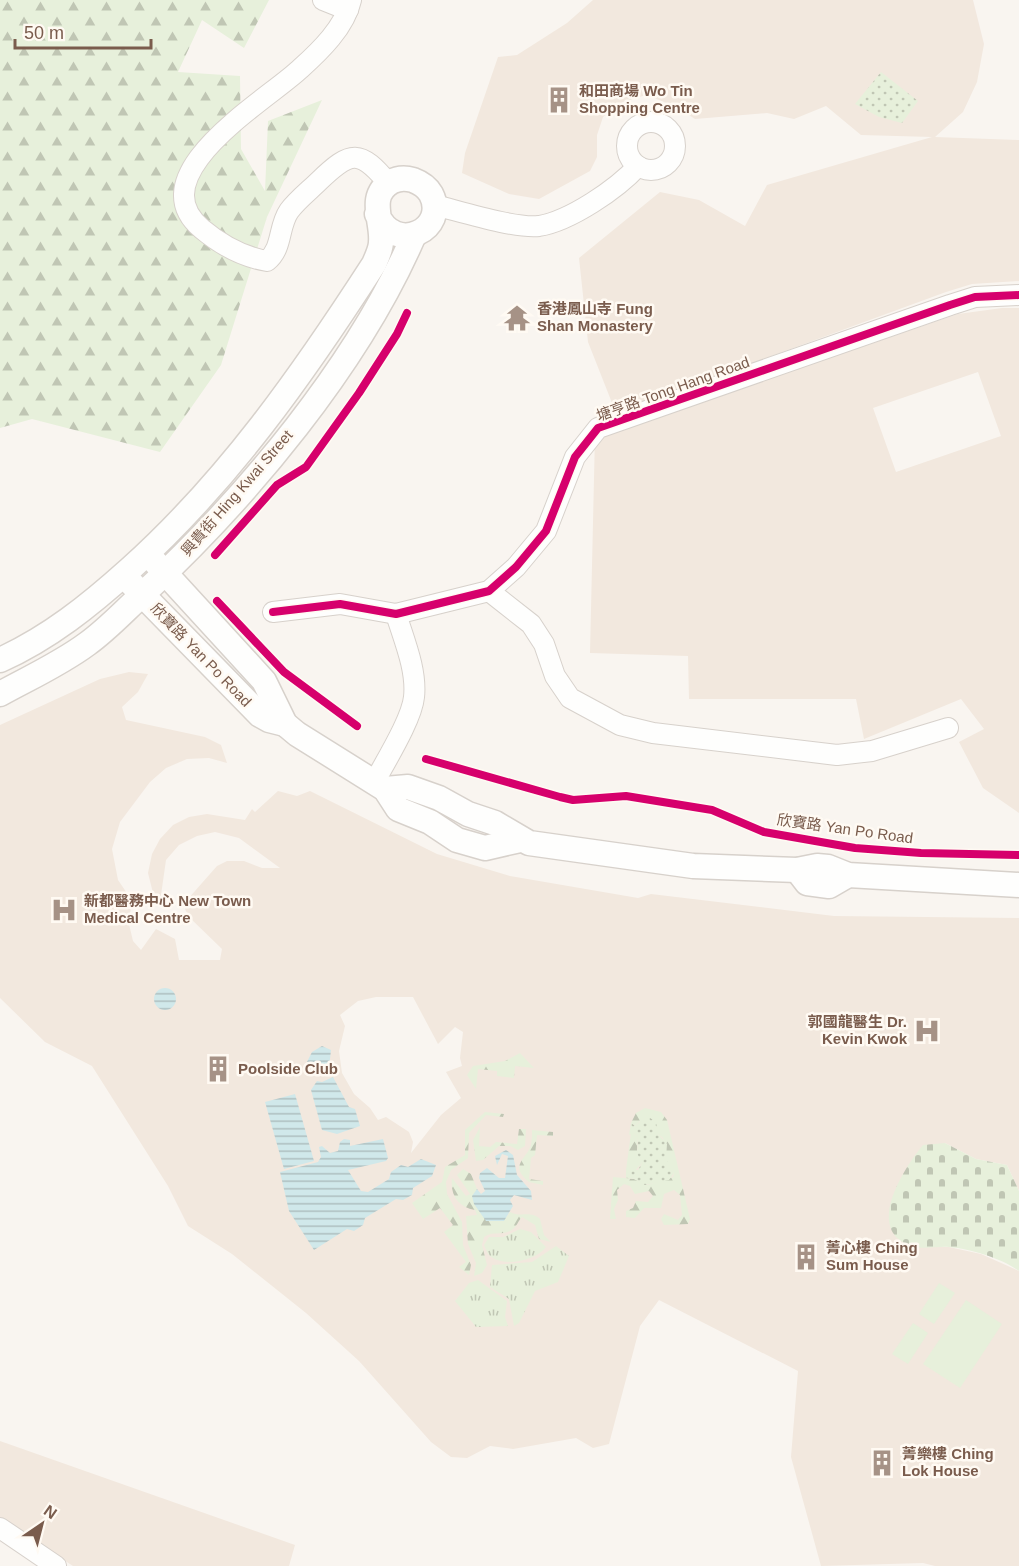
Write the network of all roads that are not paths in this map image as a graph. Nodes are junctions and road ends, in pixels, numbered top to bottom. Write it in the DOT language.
graph roads {
  1 [pos="323,0"];
  2 [pos="350,5"];
  3 [pos="638,166"];
  4 [pos="389,184"];
  5 [pos="434,205"];
  6 [pos="377,214"];
  7 [pos="414,235"];
  8 [pos="1019,295"];
  9 [pos="147,554"];
  10 [pos="165,573"];
  11 [pos="123,575"];
  12 [pos="489,591"];
  13 [pos="142,595"];
  14 [pos="273,612"];
  15 [pos="396,614"];
  16 [pos="0,660"];
  17 [pos="0,694"];
  18 [pos="285,724"];
  19 [pos="948,728"];
  20 [pos="380,786"];
  21 [pos="1019,885"];
  22 [pos="0,1528"];
  23 [pos="56,1566"];
  1 -- 2 [label="street"];
  2 -- 4 [label="street"];
  3 -- 5 [label="street"];
  4 -- 5 [label="street"];
  4 -- 6 [label="street, 興貴街 Hing Kwai Street"];
  5 -- 7 [label="street, 興貴街 Hing Kwai Street"];
  6 -- 7 [label="street"];
  6 -- 9 [label="street, 興貴街 Hing Kwai Street"];
  7 -- 10 [label="street, 興貴街 Hing Kwai Street"];
  8 -- 12 [label="street, 塘亨路 Tong Hang Road"];
  9 -- 10 [label="street, 欣寶路 Yan Po Road"];
  9 -- 11 [label="street, 興貴街 Hing Kwai Street"];
  10 -- 13 [label="street, 興貴街 Hing Kwai Street"];
  10 -- 18 [label="street, 欣寶路 Yan Po Road"];
  11 -- 13 [label="street, 欣寶路 Yan Po Road"];
  11 -- 16 [label="street, 興貴街 Hing Kwai Street"];
  12 -- 15 [label="street, 塘亨路 Tong Hang Road"];
  12 -- 19 [label="street"];
  13 -- 17 [label="street, 興貴街 Hing Kwai Street"];
  13 -- 18 [label="street, 欣寶路 Yan Po Road"];
  14 -- 15 [label="street, 塘亨路 Tong Hang Road"];
  15 -- 20 [label="street"];
  18 -- 20 [label="street, 欣寶路 Yan Po Road"];
  20 -- 21 [label="street, 欣寶路 Yan Po Road"];
  22 -- 23 [label="street"];
}
